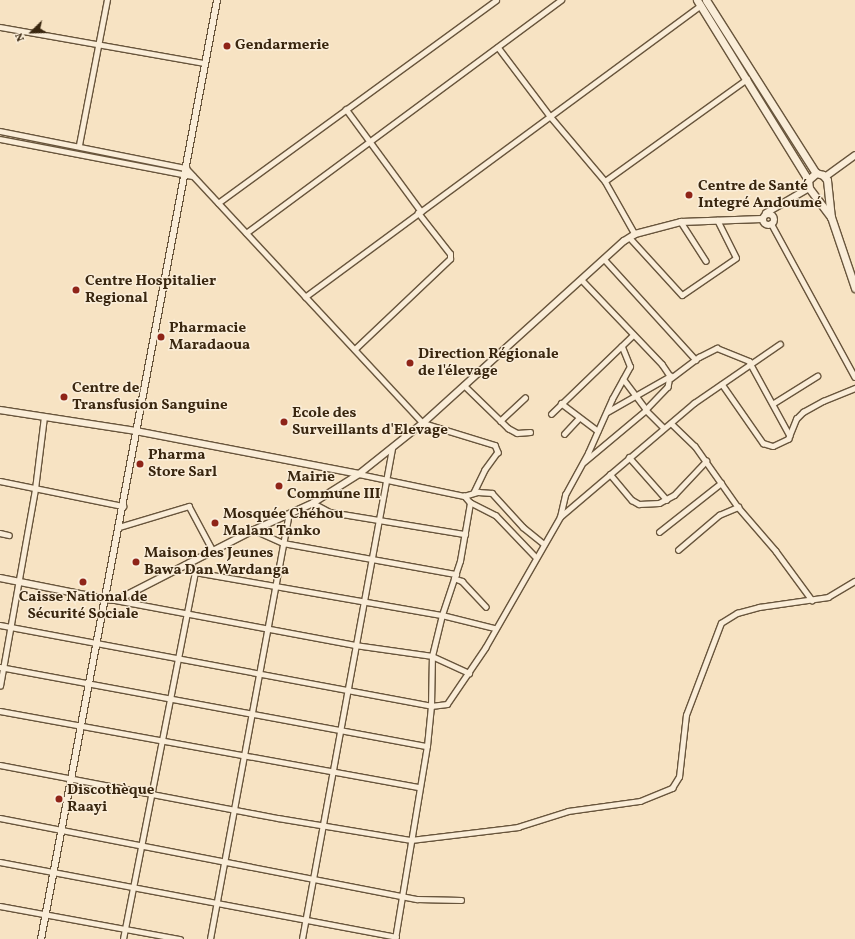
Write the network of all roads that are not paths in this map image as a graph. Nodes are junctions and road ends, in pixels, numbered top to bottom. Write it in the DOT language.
graph roads {
  1 [pos="107,0"];
  2 [pos="217,0"];
  3 [pos="496,0"];
  4 [pos="561,0"];
  5 [pos="706,0"];
  6 [pos="698,3"];
  7 [pos="0,27"];
  8 [pos="100,45"];
  9 [pos="498,47"];
  10 [pos="205,63"];
  11 [pos="747,79"];
  12 [pos="346,109"];
  13 [pos="550,116"];
  14 [pos="0,131"];
  15 [pos="0,138"];
  16 [pos="369,141"];
  17 [pos="79,145"];
  18 [pos="855,156"];
  19 [pos="186,168"];
  20 [pos="816,173"];
  21 [pos="188,176"];
  22 [pos="825,177"];
  23 [pos="808,180"];
  24 [pos="605,181"];
  25 [pos="826,188"];
  26 [pos="811,190"];
  27 [pos="218,203"];
  28 [pos="782,203"];
  29 [pos="419,212"];
  30 [pos="764,216"];
  31 [pos="831,216"];
  32 [pos="718,220"];
  33 [pos="772,220"];
  34 [pos="681,222"];
  35 [pos="246,233"];
  36 [pos="633,236"];
  37 [pos="605,260"];
  38 [pos="706,261"];
  39 [pos="582,280"];
  40 [pos="855,288"];
  41 [pos="305,297"];
  42 [pos="632,335"];
  43 [pos="780,344"];
  44 [pos="622,346"];
  45 [pos="355,349"];
  46 [pos="696,360"];
  47 [pos="751,364"];
  48 [pos="817,376"];
  49 [pos="670,377"];
  50 [pos="855,377"];
  51 [pos="623,380"];
  52 [pos="722,384"];
  53 [pos="464,385"];
  54 [pos="855,388"];
  55 [pos="635,396"];
  56 [pos="525,398"];
  57 [pos="561,403"];
  58 [pos="774,403"];
  59 [pos="0,410"];
  60 [pos="646,410"];
  61 [pos="607,412"];
  62 [pos="551,414"];
  63 [pos="44,417"];
  64 [pos="579,418"];
  65 [pos="500,421"];
  66 [pos="422,423"];
  67 [pos="671,423"];
  68 [pos="664,428"];
  69 [pos="598,430"];
  70 [pos="136,431"];
  71 [pos="530,432"];
  72 [pos="564,434"];
  73 [pos="790,436"];
  74 [pos="392,449"];
  75 [pos="629,457"];
  76 [pos="706,461"];
  77 [pos="582,464"];
  78 [pos="359,474"];
  79 [pos="610,474"];
  80 [pos="386,480"];
  81 [pos="0,481"];
  82 [pos="721,483"];
  83 [pos="35,489"];
  84 [pos="474,493"];
  85 [pos="464,496"];
  86 [pos="667,500"];
  87 [pos="313,503"];
  88 [pos="470,503"];
  89 [pos="122,506"];
  90 [pos="738,507"];
  91 [pos="289,514"];
  92 [pos="560,517"];
  93 [pos="379,521"];
  94 [pos="119,527"];
  95 [pos="254,530"];
  96 [pos="659,532"];
  97 [pos="0,533"];
  98 [pos="465,534"];
  99 [pos="9,535"];
  100 [pos="283,543"];
  101 [pos="542,543"];
  102 [pos="678,550"];
  103 [pos="213,551"];
  104 [pos="535,557"];
  105 [pos="372,559"];
  106 [pos="189,563"];
  107 [pos="195,572"];
  108 [pos="455,576"];
  109 [pos="0,578"];
  110 [pos="855,581"];
  111 [pos="20,582"];
  112 [pos="276,586"];
  113 [pos="106,599"];
  114 [pos="116,600"];
  115 [pos="812,600"];
  116 [pos="364,601"];
  117 [pos="486,607"];
  118 [pos="187,614"];
  119 [pos="442,615"];
  120 [pos="0,625"];
  121 [pos="10,626"];
  122 [pos="268,628"];
  123 [pos="494,628"];
  124 [pos="97,643"];
  125 [pos="355,645"];
  126 [pos="432,656"];
  127 [pos="178,658"];
  128 [pos="2,668"];
  129 [pos="259,673"];
  130 [pos="469,673"];
  131 [pos="90,684"];
  132 [pos="0,686"];
  133 [pos="348,691"];
  134 [pos="170,699"];
  135 [pos="432,706"];
  136 [pos="0,711"];
  137 [pos="252,714"];
  138 [pos="79,727"];
  139 [pos="341,732"];
  140 [pos="162,742"];
  141 [pos="427,746"];
  142 [pos="244,757"];
  143 [pos="0,765"];
  144 [pos="332,773"];
  145 [pos="70,778"];
  146 [pos="419,787"];
  147 [pos="153,793"];
  148 [pos="234,809"];
  149 [pos="0,818"];
  150 [pos="323,824"];
  151 [pos="61,830"];
  152 [pos="411,840"];
  153 [pos="141,845"];
  154 [pos="224,860"];
  155 [pos="0,862"];
  156 [pos="54,872"];
  157 [pos="314,878"];
  158 [pos="134,888"];
  159 [pos="404,896"];
  160 [pos="461,900"];
  161 [pos="216,904"];
  162 [pos="0,906"];
  163 [pos="45,914"];
  164 [pos="306,921"];
  165 [pos="125,930"];
  166 [pos="396,938"];
  167 [pos="41,939"];
  168 [pos="123,939"];
  169 [pos="180,939"];
  170 [pos="210,939"];
  171 [pos="302,939"];
  1 -- 8 [label="street"];
  2 -- 10 [label="street"];
  3 -- 12 [label="street"];
  4 -- 9 [label="street"];
  5 -- 20 [label="main road"];
  6 -- 11 [label="main road"];
  6 -- 13 [label="street"];
  7 -- 8 [label="street"];
  8 -- 10 [label="street"];
  8 -- 17 [label="street"];
  9 -- 13 [label="street"];
  9 -- 16 [label="street"];
  10 -- 19 [label="street"];
  11 -- 23 [label="main road"];
  11 -- 24 [label="street"];
  12 -- 16 [label="street"];
  12 -- 27 [label="street"];
  13 -- 24 [label="street"];
  13 -- 29 [label="street"];
  14 -- 17 [label="street"];
  15 -- 21 [label="street"];
  16 -- 29 [label="street"];
  16 -- 35 [label="street"];
  17 -- 19 [label="street"];
  18 -- 22 [label="street"];
  19 -- 21 [label="street"];
  20 -- 22 [label="main road"];
  20 -- 23 [label="main road"];
  21 -- 27 [label="street"];
  21 -- 70 [label="street"];
  22 -- 25 [label="main road"];
  23 -- 26 [label="main road"];
  24 -- 36 [label="street"];
  25 -- 26 [label="main road"];
  25 -- 31 [label="main road"];
  26 -- 28 [label="street"];
  26 -- 31 [label="main road"];
  27 -- 35 [label="street"];
  28 -- 30 [label="street"];
  28 -- 33 [label="street"];
  29 -- 41 [label="street"];
  29 -- 45 [label="street"];
  30 -- 32 [label="street"];
  30 -- 33 [label="street"];
  30 -- 33 [label="street"];
  31 -- 40 [label="main road"];
  32 -- 34 [label="street"];
  32 -- 36 [label="street"];
  33 -- 50 [label="street"];
  34 -- 36 [label="street"];
  34 -- 38 [label="street"];
  35 -- 41 [label="street"];
  36 -- 37 [label="street"];
  37 -- 39 [label="street"];
  37 -- 46 [label="street"];
  39 -- 42 [label="street"];
  39 -- 53 [label="street"];
  41 -- 45 [label="street"];
  42 -- 44 [label="street"];
  42 -- 49 [label="street"];
  43 -- 47 [label="street"];
  44 -- 51 [label="street"];
  44 -- 57 [label="street"];
  45 -- 66 [label="street"];
  46 -- 47 [label="street"];
  46 -- 49 [label="street"];
  47 -- 52 [label="street"];
  47 -- 58 [label="street"];
  48 -- 58 [label="street"];
  49 -- 55 [label="street"];
  49 -- 60 [label="street"];
  51 -- 55 [label="street"];
  51 -- 61 [label="street"];
  52 -- 67 [label="street"];
  52 -- 73 [label="street"];
  53 -- 65 [label="street"];
  53 -- 66 [label="street"];
  54 -- 73 [label="street"];
  55 -- 60 [label="street"];
  55 -- 61 [label="street"];
  56 -- 65 [label="street"];
  57 -- 62 [label="street"];
  57 -- 64 [label="street"];
  58 -- 73 [label="street"];
  59 -- 63 [label="street"];
  60 -- 68 [label="street"];
  60 -- 77 [label="street"];
  61 -- 69 [label="street"];
  63 -- 70 [label="street"];
  63 -- 83 [label="street"];
  64 -- 69 [label="street"];
  64 -- 72 [label="street"];
  65 -- 71 [label="street"];
  66 -- 74 [label="street"];
  66 -- 84 [label="street"];
  67 -- 68 [label="street"];
  67 -- 76 [label="street"];
  68 -- 75 [label="street"];
  69 -- 77 [label="street"];
  70 -- 78 [label="street"];
  70 -- 89 [label="street"];
  74 -- 78 [label="street"];
  74 -- 80 [label="street"];
  75 -- 79 [label="street"];
  75 -- 86 [label="street"];
  76 -- 82 [label="street"];
  76 -- 86 [label="street"];
  77 -- 92 [label="street"];
  78 -- 80 [label="street"];
  78 -- 87 [label="street"];
  79 -- 86 [label="street"];
  79 -- 92 [label="street"];
  80 -- 85 [label="street"];
  80 -- 93 [label="street"];
  81 -- 83 [label="street"];
  82 -- 90 [label="street"];
  82 -- 96 [label="street"];
  83 -- 89 [label="street"];
  83 -- 111 [label="street"];
  84 -- 85 [label="street"];
  84 -- 101 [label="street"];
  85 -- 88 [label="street"];
  87 -- 91 [label="street"];
  87 -- 93 [label="street"];
  88 -- 98 [label="street"];
  88 -- 104 [label="street"];
  89 -- 94 [label="street"];
  90 -- 102 [label="street"];
  90 -- 115 [label="street"];
  91 -- 95 [label="street"];
  91 -- 100 [label="street"];
  92 -- 101 [label="street"];
  93 -- 98 [label="street"];
  93 -- 105 [label="street"];
  94 -- 103 [label="street"];
  94 -- 113 [label="street"];
  95 -- 100 [label="street"];
  95 -- 103 [label="street"];
  97 -- 99 [label="street"];
  98 -- 108 [label="street"];
  100 -- 105 [label="street"];
  100 -- 112 [label="street"];
  101 -- 104 [label="street"];
  103 -- 106 [label="street"];
  104 -- 123 [label="street"];
  105 -- 108 [label="street"];
  105 -- 116 [label="street"];
  106 -- 107 [label="street"];
  106 -- 114 [label="street"];
  107 -- 112 [label="street"];
  107 -- 118 [label="street"];
  108 -- 117 [label="street"];
  108 -- 119 [label="street"];
  109 -- 111 [label="street"];
  110 -- 115 [label="street"];
  111 -- 113 [label="street"];
  111 -- 121 [label="street"];
  112 -- 116 [label="street"];
  112 -- 122 [label="street"];
  113 -- 114 [label="street"];
  113 -- 124 [label="street"];
  114 -- 118 [label="street"];
  115 -- 152 [label="street"];
  116 -- 119 [label="street"];
  116 -- 125 [label="street"];
  118 -- 122 [label="street"];
  118 -- 127 [label="street"];
  119 -- 123 [label="street"];
  119 -- 126 [label="street"];
  120 -- 121 [label="street"];
  121 -- 124 [label="street"];
  121 -- 128 [label="street"];
  122 -- 125 [label="street"];
  122 -- 129 [label="street"];
  123 -- 130 [label="street"];
  124 -- 127 [label="street"];
  124 -- 131 [label="street"];
  125 -- 126 [label="street"];
  125 -- 133 [label="street"];
  126 -- 130 [label="street"];
  126 -- 135 [label="street"];
  127 -- 129 [label="street"];
  127 -- 134 [label="street"];
  128 -- 131 [label="street"];
  128 -- 132 [label="street"];
  129 -- 133 [label="street"];
  129 -- 137 [label="street"];
  130 -- 135 [label="street"];
  131 -- 134 [label="street"];
  131 -- 138 [label="street"];
  133 -- 135 [label="street"];
  133 -- 139 [label="street"];
  134 -- 137 [label="street"];
  134 -- 140 [label="street"];
  135 -- 141 [label="street"];
  136 -- 138 [label="street"];
  137 -- 139 [label="street"];
  137 -- 142 [label="street"];
  138 -- 140 [label="street"];
  138 -- 145 [label="street"];
  139 -- 141 [label="street"];
  139 -- 144 [label="street"];
  140 -- 142 [label="street"];
  140 -- 147 [label="street"];
  141 -- 146 [label="street"];
  142 -- 144 [label="street"];
  142 -- 148 [label="street"];
  143 -- 145 [label="street"];
  144 -- 146 [label="street"];
  144 -- 150 [label="street"];
  145 -- 147 [label="street"];
  145 -- 151 [label="street"];
  146 -- 152 [label="street"];
  147 -- 148 [label="street"];
  147 -- 153 [label="street"];
  148 -- 150 [label="street"];
  148 -- 154 [label="street"];
  149 -- 151 [label="street"];
  150 -- 152 [label="street"];
  150 -- 157 [label="street"];
  151 -- 153 [label="street"];
  151 -- 156 [label="street"];
  152 -- 159 [label="street"];
  153 -- 154 [label="street"];
  153 -- 158 [label="street"];
  154 -- 157 [label="street"];
  154 -- 161 [label="street"];
  155 -- 156 [label="street"];
  156 -- 158 [label="street"];
  156 -- 163 [label="street"];
  157 -- 159 [label="street"];
  157 -- 164 [label="street"];
  158 -- 161 [label="street"];
  158 -- 165 [label="street"];
  159 -- 160 [label="street"];
  159 -- 166 [label="street"];
  161 -- 164 [label="street"];
  161 -- 170 [label="street"];
  162 -- 163 [label="street"];
  163 -- 165 [label="street"];
  163 -- 167 [label="street"];
  164 -- 166 [label="street"];
  164 -- 171 [label="street"];
  165 -- 168 [label="street"];
  165 -- 169 [label="street"];
}
